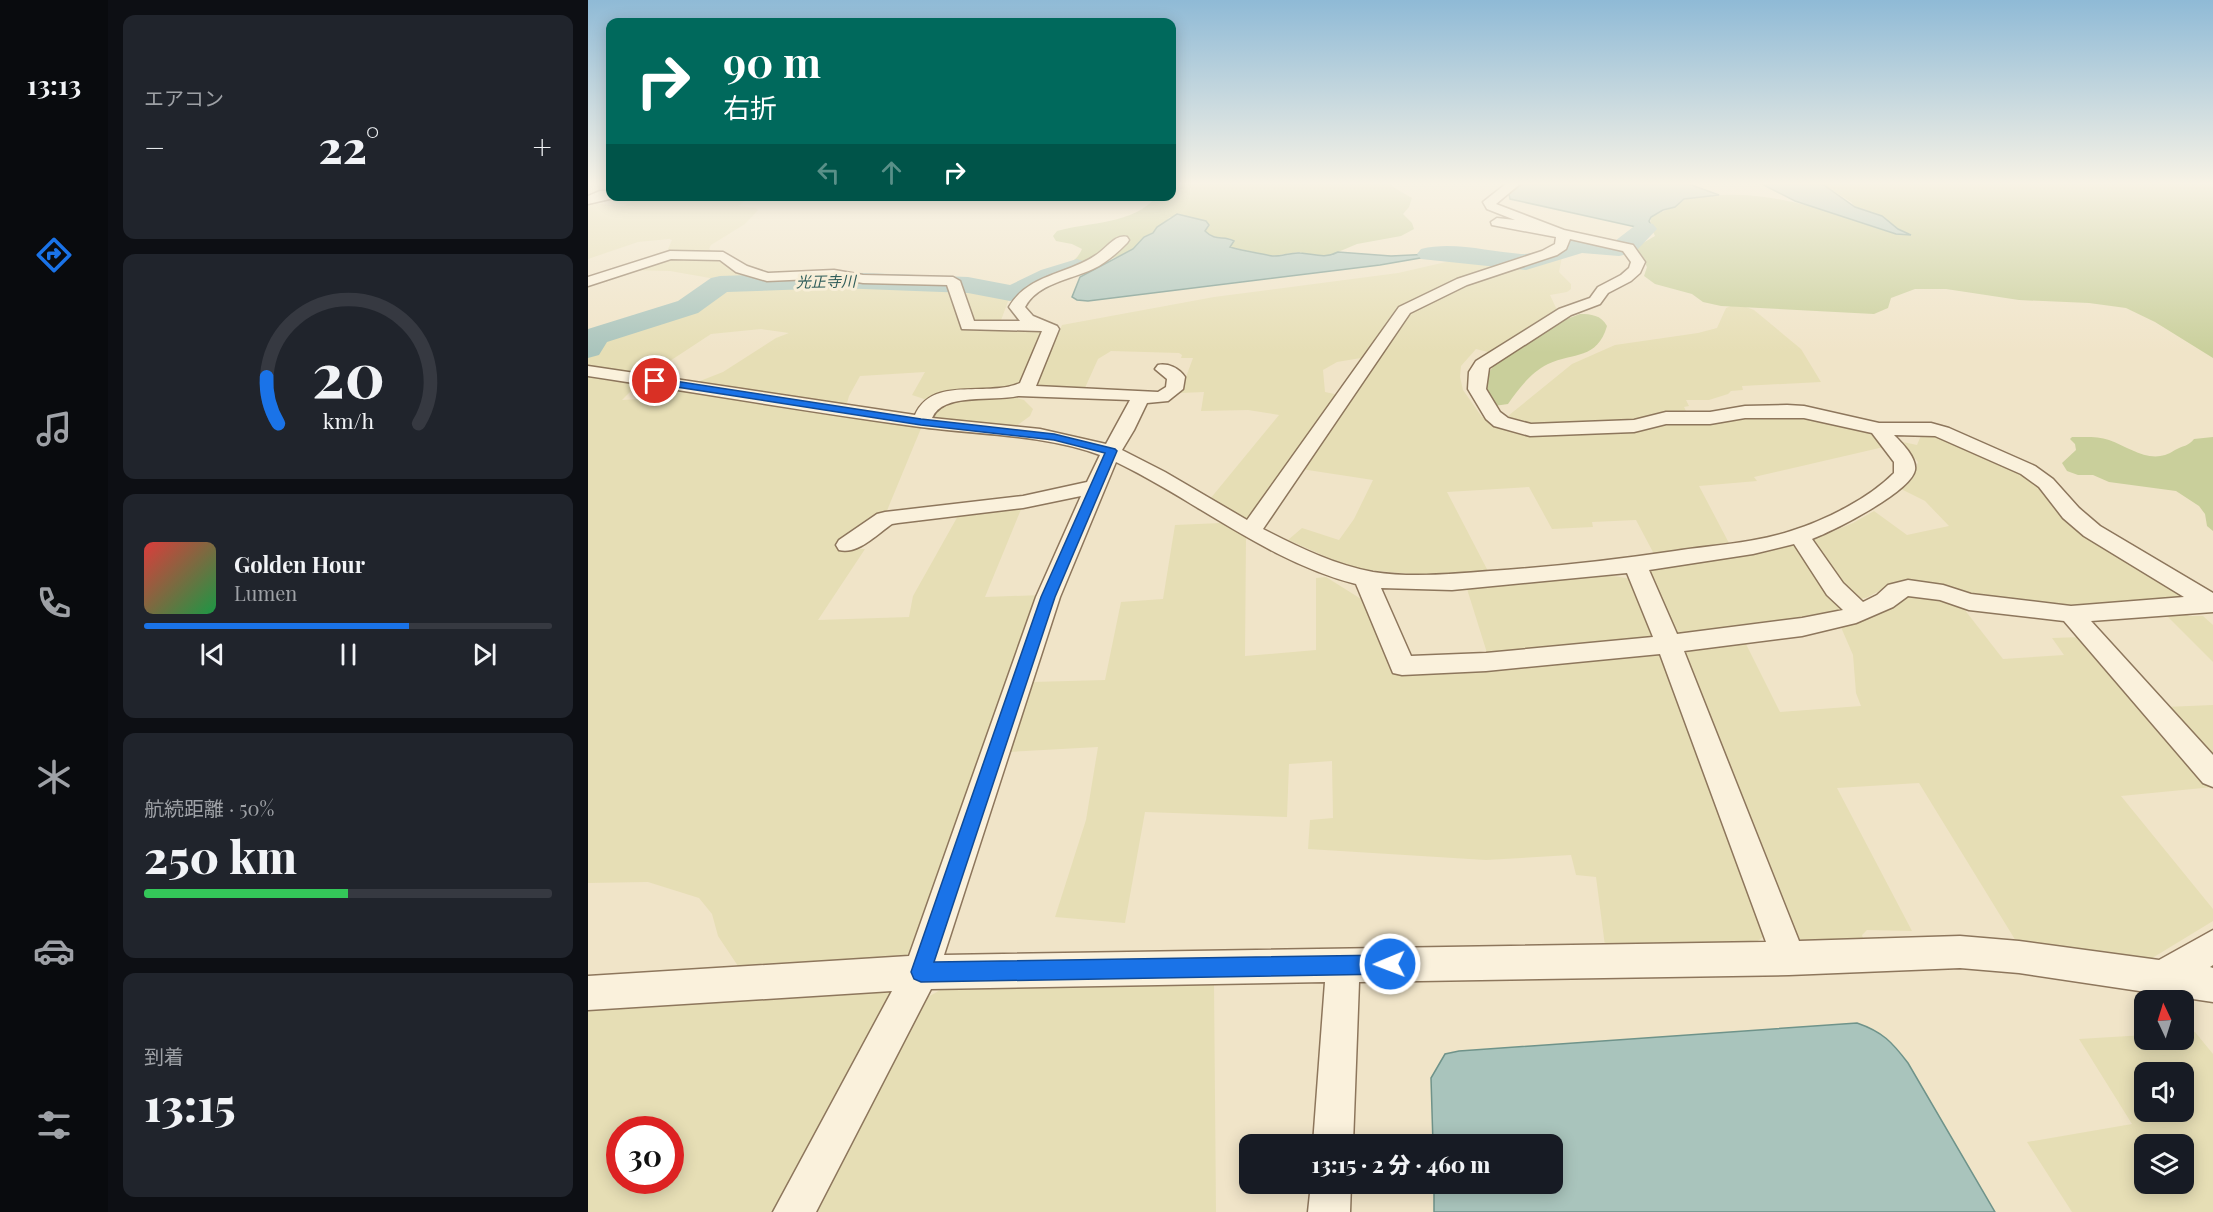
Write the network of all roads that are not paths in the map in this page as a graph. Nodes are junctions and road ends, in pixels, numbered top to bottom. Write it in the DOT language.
graph roads {
  1 [pos="1122,240"];
  2 [pos="1563,240"];
  3 [pos="1586,240"];
  4 [pos="588,282"];
  5 [pos="1037,326"];
  6 [pos="1164,369"];
  7 [pos="588,370"];
  8 [pos="1019,392"];
  9 [pos="1140,398"];
  10 [pos="921,422"];
  11 [pos="1879,429"];
  12 [pos="1111,451"];
  13 [pos="1096,486"];
  14 [pos="1251,531"];
  15 [pos="1799,536"];
  16 [pos="847,545"];
  17 [pos="1635,565"];
  18 [pos="1365,578"];
  19 [pos="2212,603"];
  20 [pos="1861,613"];
  21 [pos="2071,614"];
  22 [pos="1669,644"];
  23 [pos="2213,775"];
  24 [pos="2213,946"];
  25 [pos="1789,958"];
  26 [pos="1343,965"];
  27 [pos="921,972"];
  28 [pos="2163,977"];
  29 [pos="2213,985"];
  30 [pos="588,993"];
  31 [pos="1334,1134"];
  32 [pos="1330,1194"];
  33 [pos="794,1212"];
  34 [pos="1329,1212"];
  1 -- 5 [label="street"];
  2 -- 14 [label="street"];
  3 -- 11 [label="street"];
  4 -- 5 [label="street"];
  5 -- 8 [label="street"];
  6 -- 9 [label="street"];
  7 -- 10 [label="street"];
  8 -- 9 [label="street"];
  8 -- 10 [label="street"];
  9 -- 12 [label="street"];
  10 -- 12 [label="street"];
  11 -- 15 [label="street"];
  11 -- 19 [label="street"];
  12 -- 13 [label="street"];
  12 -- 14 [label="street"];
  13 -- 16 [label="street"];
  13 -- 27 [label="street"];
  14 -- 18 [label="street"];
  15 -- 17 [label="street"];
  15 -- 20 [label="street"];
  17 -- 18 [label="street"];
  17 -- 22 [label="street"];
  18 -- 22 [label="street"];
  19 -- 21 [label="street"];
  20 -- 21 [label="street"];
  20 -- 22 [label="street"];
  21 -- 23 [label="street"];
  22 -- 25 [label="street"];
  24 -- 28 [label="street"];
  25 -- 26 [label="street"];
  25 -- 28 [label="street"];
  26 -- 27 [label="street"];
  26 -- 31 [label="street"];
  27 -- 30 [label="street"];
  27 -- 33 [label="street"];
  28 -- 29 [label="street"];
  32 -- 34 [label="street"];
}
